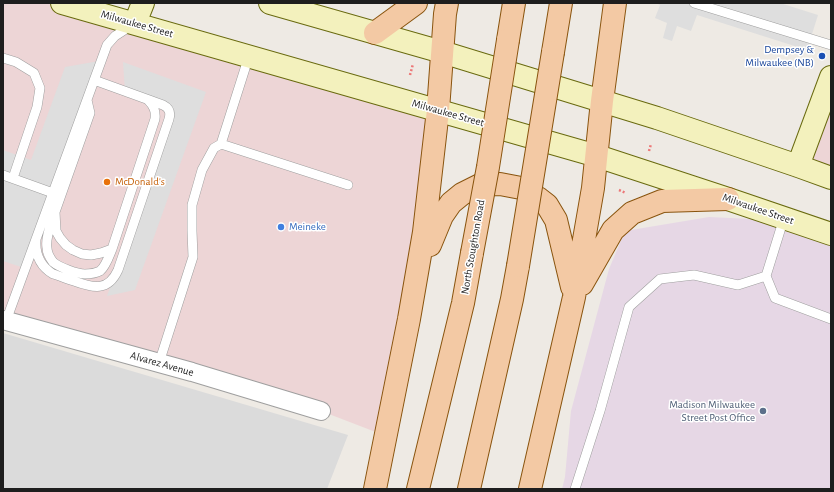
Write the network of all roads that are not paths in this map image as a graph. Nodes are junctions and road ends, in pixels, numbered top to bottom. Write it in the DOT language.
graph roads {
  1 [pos="62,3"];
  2 [pos="143,3"];
  3 [pos="270,3"];
  4 [pos="416,3"];
  5 [pos="447,3"];
  6 [pos="514,3"];
  7 [pos="561,3"];
  8 [pos="615,3"];
  9 [pos="694,3"];
  10 [pos="101,8"];
  11 [pos="135,23"];
  12 [pos="374,33"];
  13 [pos="831,45"];
  14 [pos="442,52"];
  15 [pos="249,56"];
  16 [pos="3,58"];
  17 [pos="831,77"];
  18 [pos="94,80"];
  19 [pos="87,100"];
  20 [pos="148,100"];
  21 [pos="602,101"];
  22 [pos="438,110"];
  23 [pos="221,144"];
  24 [pos="597,156"];
  25 [pos="798,166"];
  26 [pos="3,175"];
  27 [pos="13,178"];
  28 [pos="831,178"];
  29 [pos="348,185"];
  30 [pos="53,193"];
  31 [pos="728,199"];
  32 [pos="55,212"];
  33 [pos="784,218"];
  34 [pos="831,234"];
  35 [pos="36,240"];
  36 [pos="112,249"];
  37 [pos="766,276"];
  38 [pos="415,284"];
  39 [pos="574,298"];
  40 [pos="831,319"];
  41 [pos="5,320"];
  42 [pos="159,363"];
  43 [pos="321,411"];
  44 [pos="375,489"];
  45 [pos="418,489"];
  46 [pos="469,489"];
  47 [pos="530,489"];
  48 [pos="575,489"];
  1 -- 10 [label="street, Milwaukee Street"];
  2 -- 11 [label="street"];
  3 -- 12 [label="street"];
  4 -- 12 [label="main road"];
  5 -- 14 [label="main road"];
  6 -- 45 [label="main road, North Stoughton Road, bridge"];
  7 -- 46 [label="main road, bridge"];
  8 -- 21 [label="main road"];
  9 -- 13 [label="lane"];
  10 -- 11 [label="street, Milwaukee Street"];
  11 -- 15 [label="street, Milwaukee Street"];
  11 -- 18 [label="lane"];
  12 -- 14 [label="street"];
  14 -- 21 [label="street"];
  14 -- 22 [label="main road"];
  15 -- 22 [label="street, Milwaukee Street"];
  15 -- 23 [label="lane"];
  16 -- 27 [label="lane"];
  17 -- 25 [label="street"];
  18 -- 19 [label="lane"];
  18 -- 20 [label="lane"];
  19 -- 30 [label="lane"];
  19 -- 32 [label="lane"];
  20 -- 35 [label="lane"];
  20 -- 36 [label="lane"];
  21 -- 24 [label="main road"];
  21 -- 25 [label="street"];
  22 -- 24 [label="street, Milwaukee Street"];
  22 -- 38 [label="main road"];
  23 -- 29 [label="lane"];
  23 -- 42 [label="lane"];
  24 -- 31 [label="street, Milwaukee Street"];
  24 -- 39 [label="main road"];
  25 -- 28 [label="street"];
  26 -- 27 [label="lane"];
  27 -- 30 [label="lane"];
  30 -- 35 [label="lane"];
  31 -- 33 [label="street, Milwaukee Street"];
  31 -- 39 [label="main road"];
  32 -- 36 [label="lane"];
  32 -- 36 [label="lane"];
  33 -- 34 [label="street, Milwaukee Street"];
  33 -- 37 [label="lane"];
  35 -- 41 [label="lane"];
  37 -- 40 [label="lane"];
  37 -- 48 [label="lane"];
  38 -- 39 [label="main road"];
  38 -- 44 [label="main road"];
  39 -- 47 [label="main road"];
  41 -- 42 [label="street, Alvarez Avenue"];
  42 -- 43 [label="street, Alvarez Avenue"];
}
